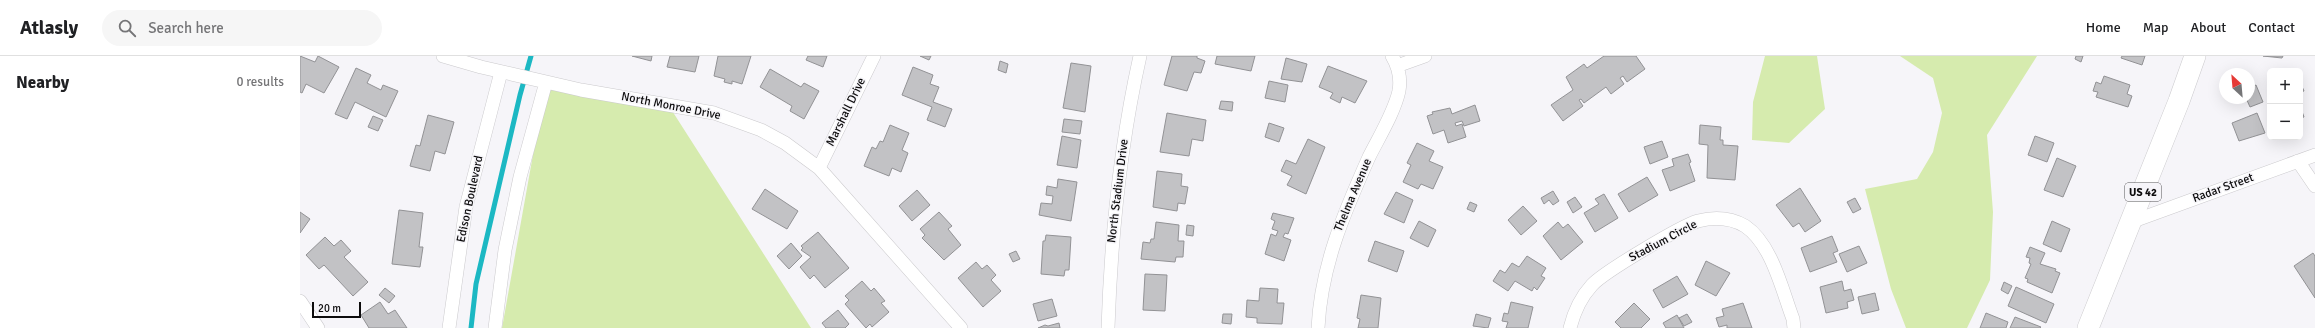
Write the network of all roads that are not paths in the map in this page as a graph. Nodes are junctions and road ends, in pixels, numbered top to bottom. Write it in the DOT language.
graph roads {
  1 [pos="442,56"];
  2 [pos="874,56"];
  3 [pos="1140,56"];
  4 [pos="1425,56"];
  5 [pos="2195,56"];
  6 [pos="1394,61"];
  7 [pos="504,72"];
  8 [pos="542,81"];
  9 [pos="2315,155"];
  10 [pos="2298,161"];
  11 [pos="819,168"];
  12 [pos="2315,186"];
  13 [pos="2131,222"];
  14 [pos="300,301"];
  15 [pos="318,328"];
  16 [pos="449,328"];
  17 [pos="495,328"];
  18 [pos="961,328"];
  19 [pos="1108,328"];
  20 [pos="1318,328"];
  21 [pos="1570,328"];
  22 [pos="1794,328"];
  23 [pos="2088,328"];
  1 -- 7 [label="street, North Monroe Drive"];
  2 -- 11 [label="street, Marshall Drive"];
  3 -- 19 [label="street, North Stadium Drive"];
  4 -- 6 [label="street"];
  5 -- 13 [label="main road, US 42"];
  6 -- 20 [label="street, Thelma Avenue"];
  7 -- 8 [label="street, North Monroe Drive"];
  7 -- 16 [label="street, Edison Boulevard"];
  8 -- 11 [label="street, North Monroe Drive"];
  8 -- 17 [label="street"];
  9 -- 10 [label="street, Radar Street"];
  10 -- 12 [label="street"];
  10 -- 13 [label="street, Radar Street"];
  11 -- 18 [label="street, North Monroe Drive"];
  13 -- 23 [label="main road, US 42"];
  14 -- 15 [label="street"];
  21 -- 22 [label="street, Stadium Circle"];
}
